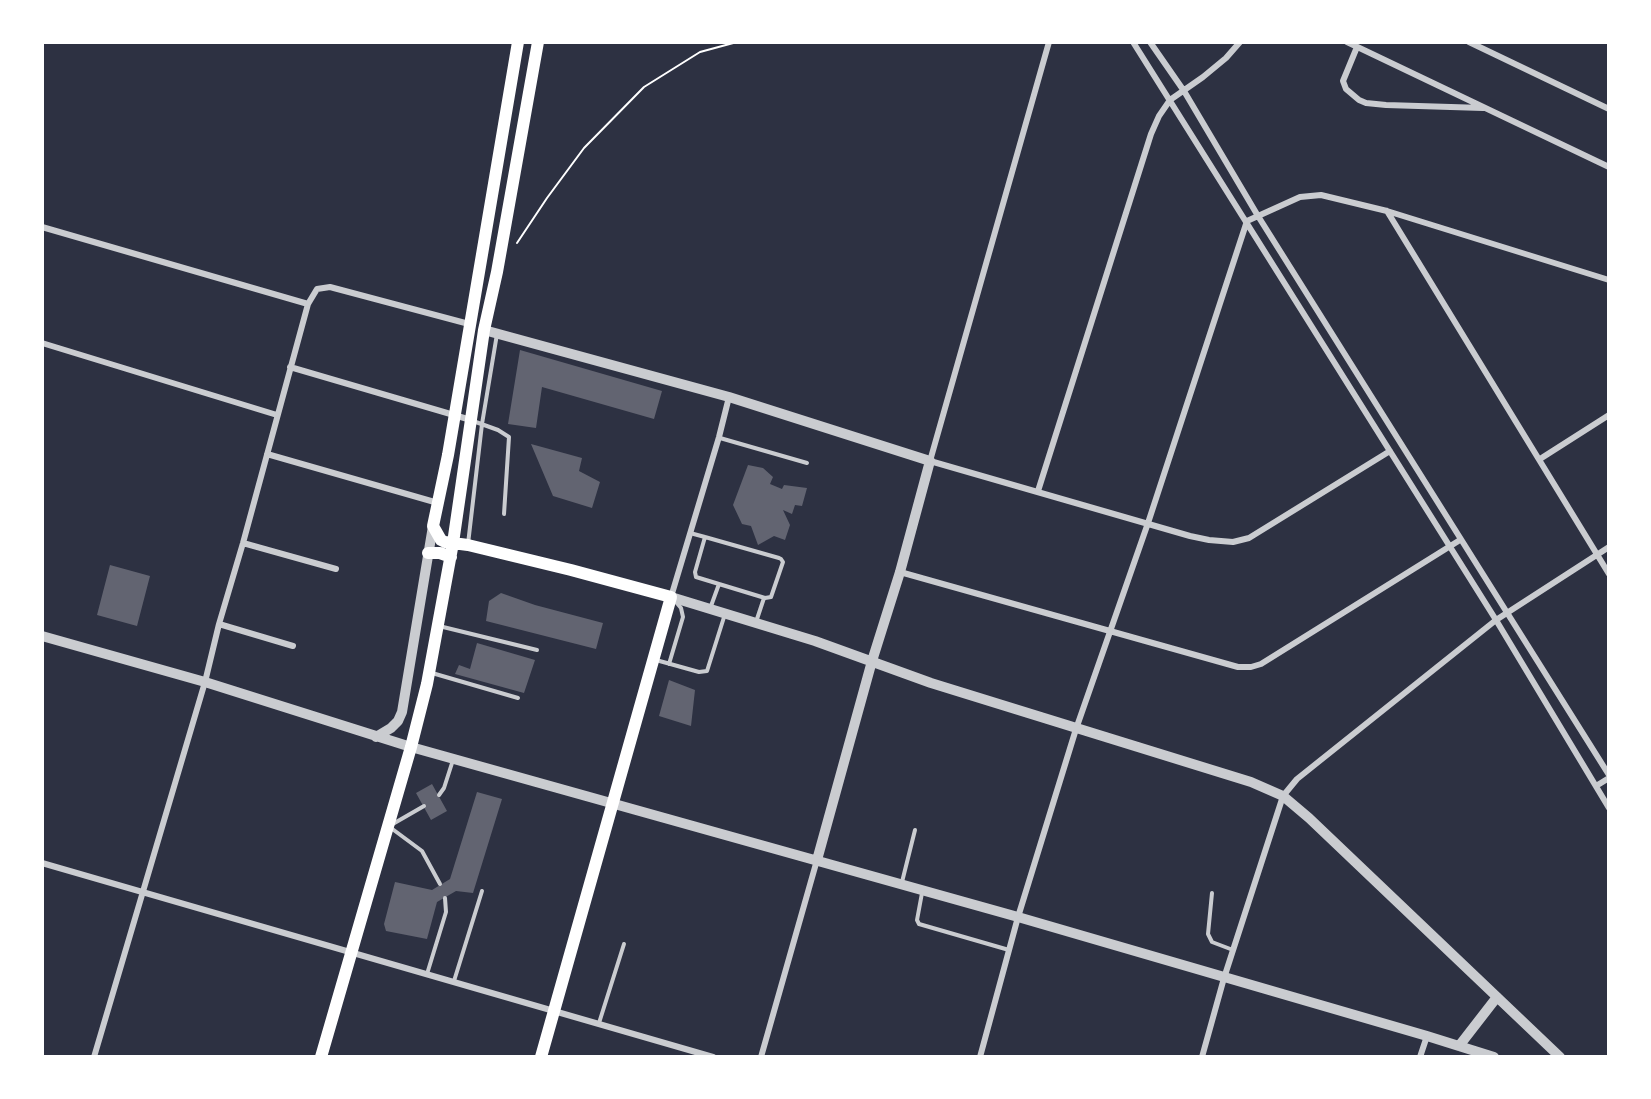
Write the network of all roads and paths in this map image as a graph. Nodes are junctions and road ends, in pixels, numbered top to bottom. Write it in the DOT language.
graph roads {
  1 [pos="518,42"];
  2 [pos="538,42"];
  3 [pos="737,42"];
  4 [pos="1049,42"];
  5 [pos="1133,42"];
  6 [pos="1150,42"];
  7 [pos="1240,42"];
  8 [pos="1347,42"];
  9 [pos="1469,42"];
  10 [pos="1357,47"];
  11 [pos="1184,91"];
  12 [pos="1170,100"];
  13 [pos="1487,108"];
  14 [pos="1609,110"];
  15 [pos="1609,167"];
  16 [pos="1387,211"];
  17 [pos="1258,216"];
  18 [pos="1247,221"];
  19 [pos="42,227"];
  20 [pos="515,246"];
  21 [pos="1609,280"];
  22 [pos="1301,284"];
  23 [pos="1290,290"];
  24 [pos="308,304"];
  25 [pos="469,324"];
  26 [pos="490,332"];
  27 [pos="1334,336"];
  28 [pos="42,343"];
  29 [pos="1323,343"];
  30 [pos="290,367"];
  31 [pos="729,397"];
  32 [pos="1376,404"];
  33 [pos="1365,410"];
  34 [pos="454,414"];
  35 [pos="277,415"];
  36 [pos="1609,415"];
  37 [pos="477,422"];
  38 [pos="1394,434"];
  39 [pos="719,437"];
  40 [pos="1384,440"];
  41 [pos="1404,450"];
  42 [pos="903,451"];
  43 [pos="1392,453"];
  44 [pos="267,454"];
  45 [pos="1540,459"];
  46 [pos="930,460"];
  47 [pos="807,463"];
  48 [pos="923,483"];
  49 [pos="1425,484"];
  50 [pos="1038,491"];
  51 [pos="1416,491"];
  52 [pos="439,503"];
  53 [pos="504,514"];
  54 [pos="1148,523"];
  55 [pos="433,526"];
  56 [pos="690,533"];
  57 [pos="705,537"];
  58 [pos="1460,540"];
  59 [pos="243,543"];
  60 [pos="453,543"];
  61 [pos="468,545"];
  62 [pos="1450,546"];
  63 [pos="1609,547"];
  64 [pos="428,553"];
  65 [pos="1597,555"];
  66 [pos="451,557"];
  67 [pos="336,569"];
  68 [pos="900,572"];
  69 [pos="1609,574"];
  70 [pos="1484,577"];
  71 [pos="719,584"];
  72 [pos="1474,584"];
  73 [pos="671,597"];
  74 [pos="765,598"];
  75 [pos="709,610"];
  76 [pos="725,613"];
  77 [pos="1506,613"];
  78 [pos="1496,620"];
  79 [pos="756,623"];
  80 [pos="219,624"];
  81 [pos="438,626"];
  82 [pos="1110,629"];
  83 [pos="42,636"];
  84 [pos="293,646"];
  85 [pos="537,650"];
  86 [pos="654,659"];
  87 [pos="872,661"];
  88 [pos="669,664"];
  89 [pos="429,672"];
  90 [pos="205,682"];
  91 [pos="1553,688"];
  92 [pos="1542,697"];
  93 [pos="518,698"];
  94 [pos="1076,729"];
  95 [pos="376,737"];
  96 [pos="1585,737"];
  97 [pos="411,747"];
  98 [pos="1572,747"];
  99 [pos="453,759"];
  100 [pos="1609,777"];
  101 [pos="1596,786"];
  102 [pos="439,795"];
  103 [pos="1283,796"];
  104 [pos="612,802"];
  105 [pos="424,806"];
  106 [pos="1609,807"];
  107 [pos="388,826"];
  108 [pos="915,830"];
  109 [pos="817,860"];
  110 [pos="42,862"];
  111 [pos="440,884"];
  112 [pos="901,884"];
  113 [pos="923,890"];
  114 [pos="142,891"];
  115 [pos="482,891"];
  116 [pos="1212,893"];
  117 [pos="445,898"];
  118 [pos="1018,916"];
  119 [pos="624,944"];
  120 [pos="1009,950"];
  121 [pos="1233,950"];
  122 [pos="352,953"];
  123 [pos="427,974"];
  124 [pos="1224,978"];
  125 [pos="454,981"];
  126 [pos="1497,997"];
  127 [pos="554,1010"];
  128 [pos="598,1023"];
  129 [pos="1427,1036"];
  130 [pos="1459,1046"];
  131 [pos="94,1057"];
  132 [pos="321,1057"];
  133 [pos="541,1057"];
  134 [pos="713,1057"];
  135 [pos="761,1057"];
  136 [pos="980,1057"];
  137 [pos="1202,1057"];
  138 [pos="1420,1057"];
  139 [pos="1494,1057"];
  140 [pos="1560,1057"];
  1 -- 25 [label="main road"];
  2 -- 26 [label="main road"];
  3 -- 20 [label="path"];
  4 -- 46 [label="street"];
  5 -- 12 [label="street"];
  6 -- 11 [label="street"];
  7 -- 11 [label="street"];
  8 -- 10 [label="street"];
  9 -- 14 [label="street"];
  10 -- 13 [label="street"];
  10 -- 13 [label="street"];
  11 -- 12 [label="street"];
  11 -- 17 [label="street"];
  12 -- 18 [label="street"];
  12 -- 50 [label="street"];
  13 -- 15 [label="street"];
  16 -- 17 [label="street"];
  16 -- 21 [label="street"];
  16 -- 45 [label="street"];
  17 -- 18 [label="street"];
  17 -- 22 [label="street"];
  18 -- 23 [label="street"];
  18 -- 54 [label="street"];
  19 -- 24 [label="street"];
  22 -- 23 [label="street"];
  22 -- 27 [label="street"];
  23 -- 29 [label="street"];
  24 -- 25 [label="street"];
  24 -- 30 [label="street"];
  25 -- 34 [label="main road"];
  26 -- 31 [label="street"];
  26 -- 37 [label="main road"];
  27 -- 29 [label="street"];
  27 -- 32 [label="street"];
  28 -- 35 [label="street"];
  29 -- 33 [label="street"];
  30 -- 34 [label="street"];
  30 -- 35 [label="street"];
  31 -- 39 [label="street"];
  31 -- 42 [label="street"];
  32 -- 33 [label="street"];
  32 -- 38 [label="street"];
  33 -- 40 [label="street"];
  34 -- 37 [label="street"];
  34 -- 52 [label="main road"];
  35 -- 44 [label="street"];
  36 -- 45 [label="street"];
  37 -- 53 [label="lane"];
  37 -- 60 [label="main road"];
  37 -- 61 [label="lane"];
  38 -- 40 [label="street"];
  38 -- 41 [label="street"];
  39 -- 47 [label="lane"];
  39 -- 56 [label="street"];
  40 -- 43 [label="street"];
  41 -- 43 [label="street"];
  41 -- 49 [label="street"];
  42 -- 46 [label="street"];
  42 -- 48 [label="street"];
  43 -- 51 [label="street"];
  43 -- 54 [label="street"];
  44 -- 52 [label="street"];
  44 -- 59 [label="street"];
  45 -- 65 [label="street"];
  46 -- 48 [label="street"];
  46 -- 50 [label="street"];
  48 -- 68 [label="street"];
  49 -- 51 [label="street"];
  49 -- 58 [label="street"];
  50 -- 54 [label="street"];
  51 -- 62 [label="street"];
  52 -- 55 [label="main road"];
  54 -- 82 [label="street"];
  55 -- 60 [label="main road"];
  55 -- 64 [label="street"];
  56 -- 57 [label="lane"];
  56 -- 73 [label="street"];
  57 -- 71 [label="lane"];
  57 -- 74 [label="lane"];
  58 -- 62 [label="street"];
  58 -- 70 [label="street"];
  59 -- 67 [label="street"];
  59 -- 80 [label="street"];
  60 -- 61 [label="main road"];
  60 -- 66 [label="main road"];
  61 -- 73 [label="main road"];
  62 -- 72 [label="street"];
  62 -- 82 [label="street"];
  63 -- 65 [label="street"];
  64 -- 66 [label="main road"];
  64 -- 95 [label="street"];
  65 -- 69 [label="street"];
  65 -- 77 [label="street"];
  66 -- 81 [label="main road"];
  68 -- 82 [label="street"];
  68 -- 87 [label="street"];
  70 -- 72 [label="street"];
  70 -- 77 [label="street"];
  71 -- 74 [label="lane"];
  71 -- 75 [label="lane"];
  72 -- 78 [label="street"];
  73 -- 75 [label="street"];
  73 -- 86 [label="main road"];
  73 -- 88 [label="lane"];
  74 -- 79 [label="lane"];
  75 -- 76 [label="street"];
  76 -- 79 [label="street"];
  76 -- 88 [label="lane"];
  77 -- 78 [label="street"];
  77 -- 91 [label="street"];
  78 -- 92 [label="street"];
  78 -- 103 [label="street"];
  79 -- 87 [label="street"];
  80 -- 84 [label="street"];
  80 -- 90 [label="street"];
  81 -- 85 [label="lane"];
  81 -- 89 [label="main road"];
  82 -- 94 [label="street"];
  83 -- 90 [label="street"];
  86 -- 88 [label="lane"];
  86 -- 104 [label="main road"];
  87 -- 94 [label="street"];
  87 -- 109 [label="street"];
  89 -- 93 [label="lane"];
  89 -- 97 [label="main road"];
  90 -- 95 [label="street"];
  90 -- 114 [label="street"];
  91 -- 92 [label="street"];
  91 -- 96 [label="street"];
  92 -- 98 [label="street"];
  94 -- 103 [label="street"];
  94 -- 118 [label="street"];
  95 -- 97 [label="street"];
  96 -- 98 [label="street"];
  96 -- 100 [label="street"];
  97 -- 99 [label="street"];
  97 -- 107 [label="main road"];
  98 -- 101 [label="street"];
  99 -- 102 [label="lane"];
  99 -- 104 [label="street"];
  100 -- 101 [label="street"];
  101 -- 106 [label="street"];
  103 -- 121 [label="street"];
  103 -- 126 [label="street"];
  104 -- 109 [label="street"];
  104 -- 127 [label="main road"];
  105 -- 107 [label="lane"];
  107 -- 111 [label="lane"];
  107 -- 122 [label="main road"];
  108 -- 112 [label="lane"];
  109 -- 112 [label="street"];
  109 -- 135 [label="street"];
  110 -- 114 [label="street"];
  112 -- 113 [label="street"];
  113 -- 118 [label="street"];
  113 -- 120 [label="lane"];
  114 -- 122 [label="street"];
  114 -- 131 [label="street"];
  115 -- 125 [label="lane"];
  116 -- 121 [label="lane"];
  117 -- 123 [label="lane"];
  118 -- 120 [label="street"];
  118 -- 124 [label="street"];
  119 -- 128 [label="lane"];
  120 -- 136 [label="street"];
  121 -- 124 [label="street"];
  122 -- 123 [label="street"];
  122 -- 132 [label="main road"];
  123 -- 125 [label="street"];
  124 -- 129 [label="street"];
  124 -- 137 [label="street"];
  125 -- 127 [label="street"];
  126 -- 130 [label="street"];
  126 -- 140 [label="street"];
  127 -- 128 [label="street"];
  127 -- 133 [label="main road"];
  128 -- 134 [label="street"];
  129 -- 130 [label="street"];
  129 -- 138 [label="street"];
  130 -- 139 [label="street"];
}
